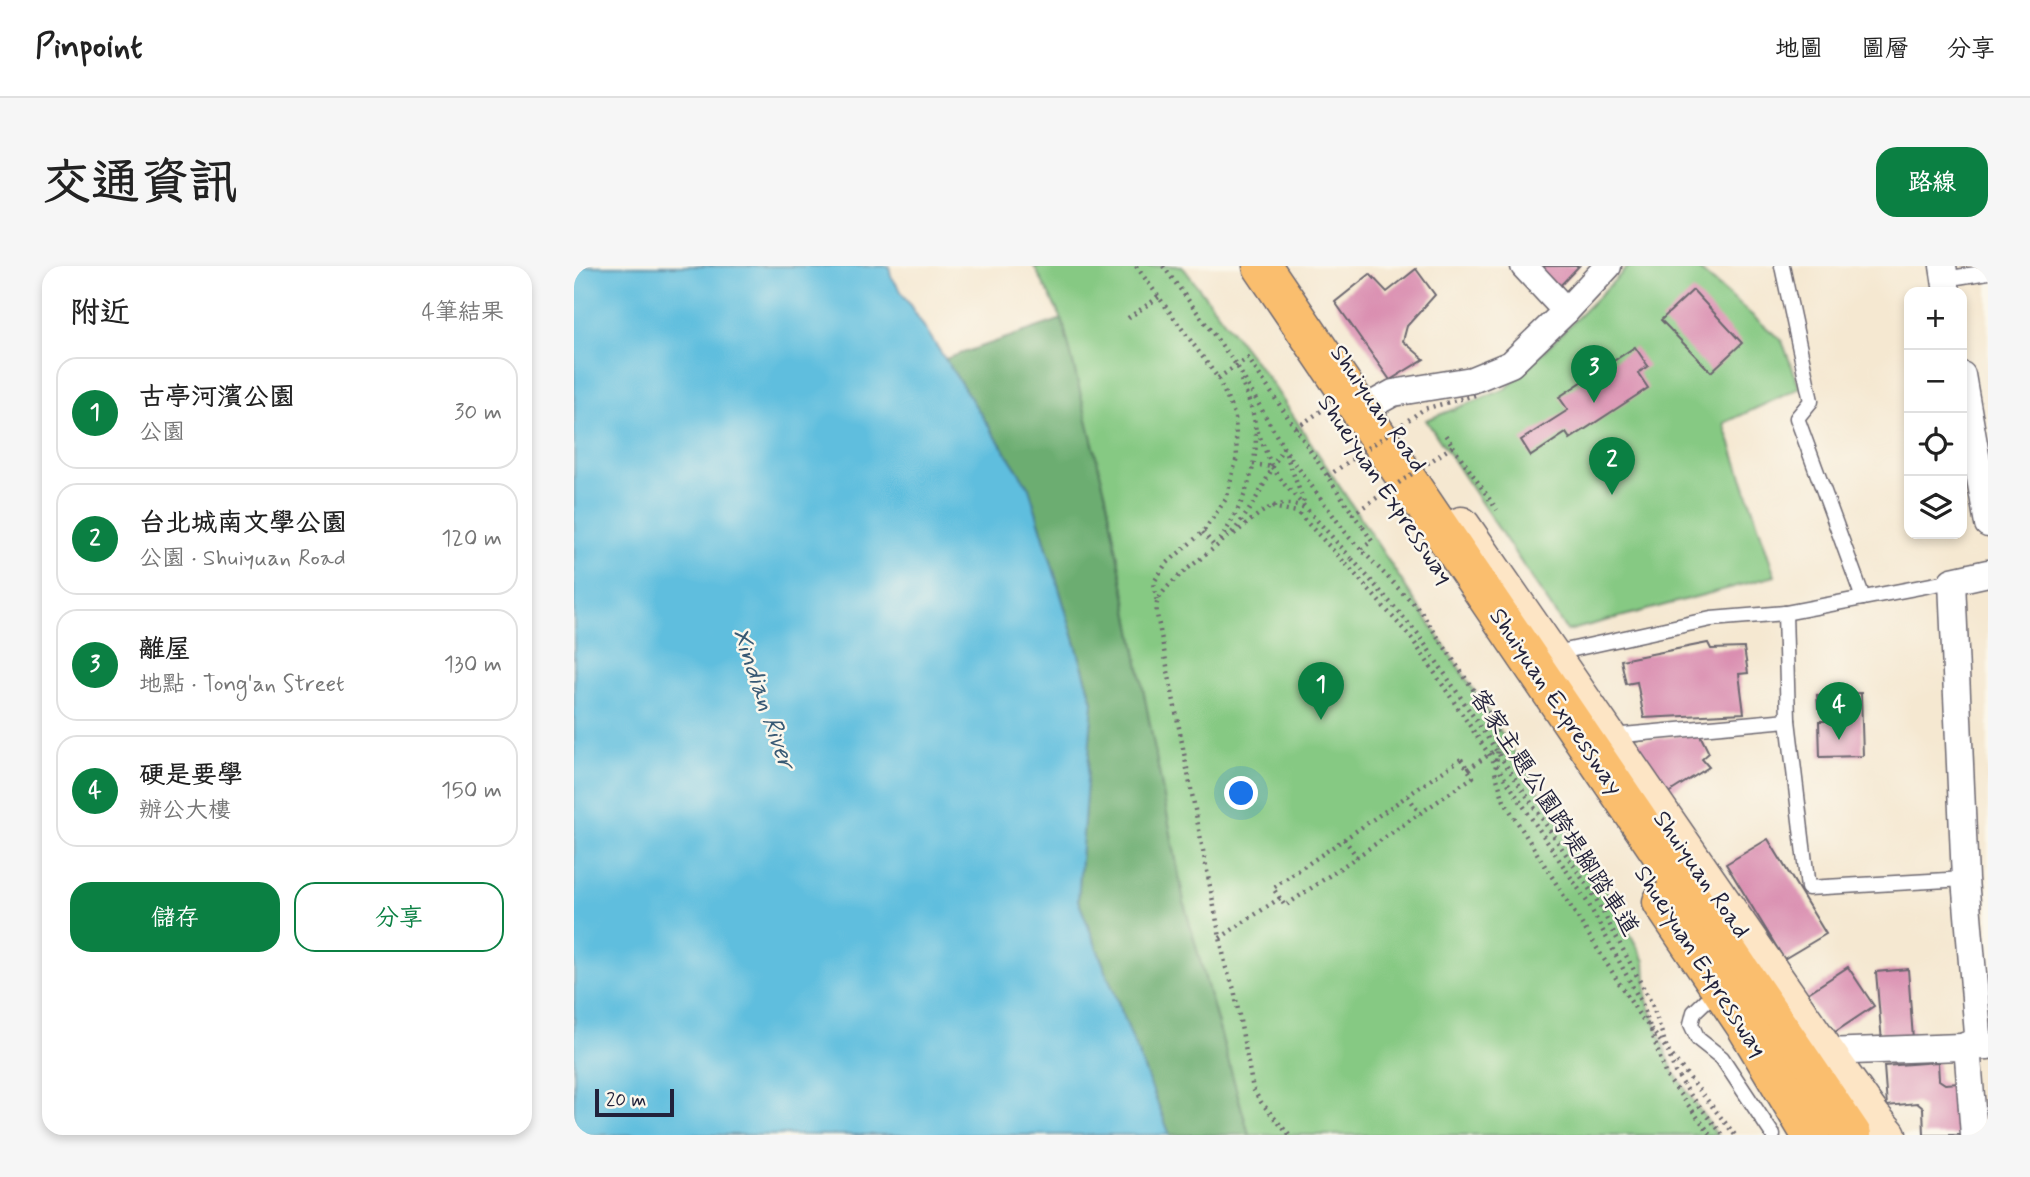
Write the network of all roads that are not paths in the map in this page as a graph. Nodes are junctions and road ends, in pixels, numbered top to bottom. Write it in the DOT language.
graph roads {
  1 [pos="1236,266"];
  2 [pos="1262,266"];
  3 [pos="1282,266"];
  4 [pos="1524,266"];
  5 [pos="1608,266"];
  6 [pos="1782,266"];
  7 [pos="1988,272"];
  8 [pos="1945,279"];
  9 [pos="1566,311"];
  10 [pos="1375,403"];
  11 [pos="1967,404"];
  12 [pos="1988,524"];
  13 [pos="1988,573"];
  14 [pos="1952,581"];
  15 [pos="1863,598"];
  16 [pos="1785,613"];
  17 [pos="1551,654"];
  18 [pos="1788,720"];
  19 [pos="1607,736"];
  20 [pos="1965,879"];
  21 [pos="1719,988"];
  22 [pos="1745,1025"];
  23 [pos="1978,1046"];
  24 [pos="1825,1052"];
  25 [pos="1773,1135"];
  26 [pos="1811,1135"];
  27 [pos="1829,1135"];
  28 [pos="1852,1135"];
  29 [pos="1887,1135"];
  30 [pos="1974,1135"];
  1 -- 21 [label="highway, Shueiyuan Expressway"];
  2 -- 28 [label="highway, Shuiyuan Expressway"];
  3 -- 10 [label="main road, Shuiyuan Road"];
  4 -- 9 [label="street"];
  5 -- 9 [label="street"];
  6 -- 15 [label="lane"];
  7 -- 8 [label="lane"];
  9 -- 10 [label="street"];
  10 -- 17 [label="main road, Shuiyuan Road"];
  11 -- 12 [label="street"];
  13 -- 14 [label="street"];
  14 -- 15 [label="lane"];
  14 -- 20 [label="street"];
  15 -- 16 [label="lane"];
  16 -- 17 [label="lane"];
  16 -- 18 [label="lane"];
  17 -- 19 [label="main road, Shuiyuan Road"];
  18 -- 19 [label="lane"];
  18 -- 20 [label="lane"];
  19 -- 24 [label="main road, Shuiyuan Road"];
  20 -- 23 [label="street"];
  21 -- 22 [label="highway, Shueiyuan Expressway"];
  21 -- 25 [label="lane"];
  22 -- 26 [label="highway, Shueiyuan Expressway"];
  22 -- 27 [label="highway"];
  23 -- 24 [label="street"];
  23 -- 30 [label="street"];
  24 -- 29 [label="main road, Shuiyuan Road"];
}
